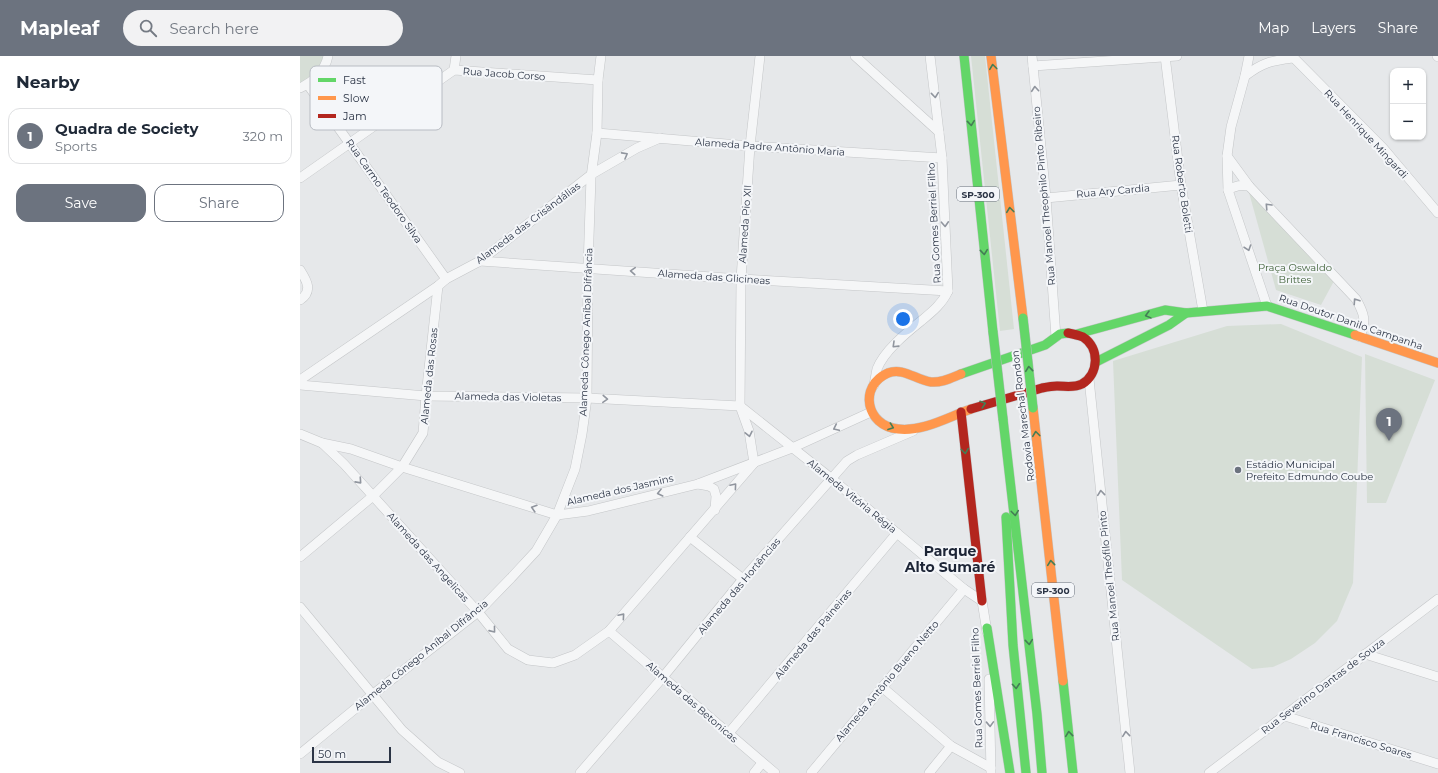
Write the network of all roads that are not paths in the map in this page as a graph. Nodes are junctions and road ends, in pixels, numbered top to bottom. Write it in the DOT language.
graph roads {
  1 [pos="328,56"];
  2 [pos="456,56"];
  3 [pos="601,56"];
  4 [pos="760,56"];
  5 [pos="855,56"];
  6 [pos="930,56"];
  7 [pos="964,56"];
  8 [pos="991,56"];
  9 [pos="1032,56"];
  10 [pos="1165,56"];
  11 [pos="1177,56"];
  12 [pos="1249,56"];
  13 [pos="1292,57"];
  14 [pos="323,66"];
  15 [pos="1033,66"];
  16 [pos="454,70"];
  17 [pos="1245,76"];
  18 [pos="442,78"];
  19 [pos="598,80"];
  20 [pos="340,130"];
  21 [pos="367,130"];
  22 [pos="597,132"];
  23 [pos="939,132"];
  24 [pos="660,138"];
  25 [pos="350,142"];
  26 [pos="750,146"];
  27 [pos="1227,156"];
  28 [pos="942,158"];
  29 [pos="592,174"];
  30 [pos="300,178"];
  31 [pos="1181,185"];
  32 [pos="1249,186"];
  33 [pos="1228,190"];
  34 [pos="1046,198"];
  35 [pos="1438,213"];
  36 [pos="480,261"];
  37 [pos="588,268"];
  38 [pos="300,270"];
  39 [pos="446,279"];
  40 [pos="741,279"];
  41 [pos="438,286"];
  42 [pos="948,291"];
  43 [pos="300,300"];
  44 [pos="1267,306"];
  45 [pos="1203,311"];
  46 [pos="1186,313"];
  47 [pos="1077,334"];
  48 [pos="1056,337"];
  49 [pos="1360,338"];
  50 [pos="1096,362"];
  51 [pos="1438,363"];
  52 [pos="1089,379"];
  53 [pos="300,380"];
  54 [pos="300,385"];
  55 [pos="874,385"];
  56 [pos="426,396"];
  57 [pos="587,398"];
  58 [pos="740,406"];
  59 [pos="871,412"];
  60 [pos="961,412"];
  61 [pos="920,428"];
  62 [pos="300,434"];
  63 [pos="322,443"];
  64 [pos="792,448"];
  65 [pos="352,449"];
  66 [pos="1008,456"];
  67 [pos="754,463"];
  68 [pos="344,464"];
  69 [pos="402,467"];
  70 [pos="832,479"];
  71 [pos="698,484"];
  72 [pos="373,496"];
  73 [pos="715,510"];
  74 [pos="557,515"];
  75 [pos="897,533"];
  76 [pos="690,537"];
  77 [pos="300,557"];
  78 [pos="743,579"];
  79 [pos="964,589"];
  80 [pos="1438,599"];
  81 [pos="982,601"];
  82 [pos="300,607"];
  83 [pos="478,612"];
  84 [pos="987,628"];
  85 [pos="608,631"];
  86 [pos="1365,654"];
  87 [pos="663,677"];
  88 [pos="1438,677"];
  89 [pos="882,687"];
  90 [pos="372,694"];
  91 [pos="1285,716"];
  92 [pos="728,734"];
  93 [pos="951,746"];
  94 [pos="300,754"];
  95 [pos="762,763"];
  96 [pos="1438,764"];
  97 [pos="991,771"];
  98 [pos="460,773"];
  99 [pos="580,773"];
  100 [pos="754,773"];
  101 [pos="774,773"];
  102 [pos="811,773"];
  103 [pos="929,773"];
  104 [pos="1010,773"];
  105 [pos="1026,773"];
  106 [pos="1042,773"];
  107 [pos="1073,773"];
  108 [pos="1130,773"];
  109 [pos="1209,773"];
  1 -- 14 [label="street"];
  2 -- 16 [label="street"];
  3 -- 19 [label="street, Alameda Cônego Aníbal Difrância"];
  4 -- 26 [label="street, Alameda Pio XII"];
  5 -- 23 [label="street"];
  6 -- 23 [label="street, Rua Gomes Berriel Filho, one-way"];
  7 -- 66 [label="main road, Rodovia Marechal Rondon / SP-300, one-way, bridge"];
  107 -- 8 [label="main road, Rodovia Marechal Rondon / SP-300, one-way, bridge"];
  9 -- 15 [label="street, Rua Manoel Theophilo Pinto Ribeiro"];
  10 -- 11 [label="street"];
  10 -- 15 [label="street"];
  10 -- 31 [label="street, Rua Roberto Boletti"];
  12 -- 17 [label="street"];
  13 -- 17 [label="street"];
  13 -- 35 [label="street, Rua Henrique Mingardi"];
  34 -- 15 [label="street, Rua Manoel Theophilo Pinto Ribeiro, one-way"];
  16 -- 18 [label="street, Rua Jacob Corso"];
  16 -- 19 [label="street, Rua Jacob Corso"];
  17 -- 27 [label="street"];
  19 -- 22 [label="street, Alameda Cônego Aníbal Difrância"];
  20 -- 25 [label="street, Rua Carmo Teodoro Silva"];
  21 -- 25 [label="street, Rua Jacob Corso"];
  22 -- 24 [label="street, Alameda Padre Antônio Maria"];
  22 -- 29 [label="street, Alameda Cônego Aníbal Difrância"];
  23 -- 28 [label="street, Rua Gomes Berriel Filho"];
  24 -- 26 [label="street, Alameda Padre Antônio Maria"];
  29 -- 24 [label="street, Alameda das Crisândálias, one-way"];
  25 -- 30 [label="street, Rua Jacob Corso"];
  25 -- 39 [label="street, Rua Carmo Teodoro Silva"];
  26 -- 28 [label="street, Alameda Padre Antônio Maria"];
  26 -- 40 [label="street, Alameda Pio XII"];
  27 -- 32 [label="street"];
  27 -- 33 [label="street"];
  28 -- 42 [label="street, Rua Gomes Berriel Filho, one-way"];
  29 -- 36 [label="street, Alameda das Crisândálias"];
  29 -- 37 [label="street, Alameda Cônego Aníbal Difrância"];
  31 -- 34 [label="street, Rua Ary Cardia"];
  31 -- 45 [label="street, Rua Roberto Boletti"];
  32 -- 33 [label="street"];
  49 -- 32 [label="street, one-way"];
  33 -- 44 [label="street, one-way"];
  34 -- 48 [label="street, Rua Manoel Theophilo Pinto Ribeiro"];
  36 -- 37 [label="street, Alameda das Glicineas"];
  36 -- 39 [label="street, Alameda das Crisândálias"];
  40 -- 37 [label="street, Alameda das Glicineas, one-way"];
  37 -- 57 [label="street, Alameda Cônego Aníbal Difrância"];
  38 -- 43 [label="street"];
  39 -- 41 [label="street, Alameda das Crisândálias"];
  40 -- 42 [label="street, Alameda das Glicineas"];
  40 -- 58 [label="street, Alameda Pio XII"];
  41 -- 53 [label="street, Alameda das Crisândálias"];
  41 -- 56 [label="street, Alameda das Rosas"];
  42 -- 55 [label="street, Rua Gomes Berriel Filho, one-way"];
  44 -- 45 [label="main road, Rua Doutor Danilo Campanha"];
  44 -- 49 [label="main road, Rua Doutor Danilo Campanha"];
  45 -- 46 [label="main road, Rua Doutor Danilo Campanha"];
  46 -- 47 [label="main road, one-way"];
  46 -- 50 [label="main road"];
  47 -- 48 [label="main road"];
  47 -- 50 [label="main road"];
  48 -- 55 [label="main road"];
  49 -- 51 [label="main road, Rua Doutor Danilo Campanha"];
  50 -- 52 [label="main road"];
  60 -- 52 [label="main road, one-way"];
  108 -- 52 [label="street, Rua Manoel Theófilo Pinto, one-way"];
  54 -- 56 [label="street, Alameda das Violetas"];
  55 -- 59 [label="main road"];
  56 -- 57 [label="street, Alameda das Violetas"];
  56 -- 69 [label="street, Alameda das Rosas"];
  57 -- 58 [label="street, Alameda das Violetas, one-way"];
  57 -- 74 [label="street, Alameda Cônego Aníbal Difrância"];
  58 -- 64 [label="street, Alameda Vitória Régia"];
  58 -- 67 [label="street, Alameda Pio XII, one-way"];
  59 -- 61 [label="main road, one-way"];
  59 -- 64 [label="street, Alameda dos Jasmins, one-way"];
  60 -- 61 [label="main road"];
  60 -- 81 [label="main road, Rua Gomes Berriel Filho, one-way"];
  61 -- 70 [label="street, Alameda das Hortências"];
  62 -- 63 [label="street, Alameda dos Jasmins"];
  63 -- 65 [label="street, Alameda dos Jasmins"];
  63 -- 68 [label="street, Alameda das Angelicas"];
  64 -- 67 [label="street, Alameda dos Jasmins"];
  64 -- 70 [label="street, Alameda Vitória Régia"];
  65 -- 68 [label="street"];
  65 -- 69 [label="street, Alameda dos Jasmins"];
  66 -- 105 [label="main road, one-way"];
  66 -- 106 [label="main road, Rodovia Marechal Rondon / SP-300, one-way"];
  67 -- 71 [label="street, Alameda dos Jasmins"];
  73 -- 67 [label="street, Alameda das Angelicas, one-way"];
  68 -- 72 [label="street, Alameda das Angelicas, one-way"];
  69 -- 72 [label="street, Alameda das Rosas"];
  74 -- 69 [label="street, Alameda dos Jasmins, one-way"];
  70 -- 75 [label="street, Alameda Vitória Régia"];
  70 -- 78 [label="street, Alameda das Hortências"];
  71 -- 73 [label="street"];
  71 -- 74 [label="street, Alameda dos Jasmins, one-way"];
  72 -- 77 [label="street, Alameda das Rosas"];
  72 -- 83 [label="street, Alameda das Angelicas"];
  73 -- 76 [label="street, Alameda das Angelicas"];
  74 -- 83 [label="street, Alameda Cônego Aníbal Difrância"];
  75 -- 79 [label="street, Alameda Vitória Régia"];
  75 -- 92 [label="street, Alameda das Paineiras"];
  76 -- 78 [label="street"];
  85 -- 76 [label="street, Alameda das Angelicas, one-way"];
  78 -- 87 [label="street, Alameda das Hortências"];
  79 -- 81 [label="street, Alameda Vitória Régia"];
  79 -- 89 [label="street, Alameda Antônio Bueno Netto"];
  80 -- 86 [label="street, Rua Severino Dantas de Souza"];
  81 -- 84 [label="street, Rua Gomes Berriel Filho"];
  82 -- 90 [label="street"];
  83 -- 85 [label="street, Alameda das Angelicas, one-way"];
  83 -- 90 [label="street, Alameda Cônego Aníbal Difrância"];
  84 -- 97 [label="street, Rua Gomes Berriel Filho, one-way"];
  84 -- 104 [label="main road"];
  85 -- 87 [label="street, Alameda das Betonicas"];
  86 -- 88 [label="street"];
  86 -- 91 [label="street, Rua Severino Dantas de Souza"];
  87 -- 92 [label="street, Alameda das Betonicas"];
  87 -- 99 [label="street, Alameda das Hortências"];
  89 -- 93 [label="street"];
  89 -- 102 [label="street, Alameda Antônio Bueno Netto"];
  90 -- 94 [label="street, Alameda Cônego Aníbal Difrância"];
  90 -- 98 [label="street"];
  91 -- 96 [label="street, Rua Francisco Soares"];
  91 -- 109 [label="street, Rua Severino Dantas de Souza"];
  92 -- 95 [label="street, Alameda das Betonicas"];
  93 -- 97 [label="street"];
  93 -- 103 [label="street"];
  95 -- 100 [label="street"];
  95 -- 101 [label="street, Alameda das Betonicas"];
}
